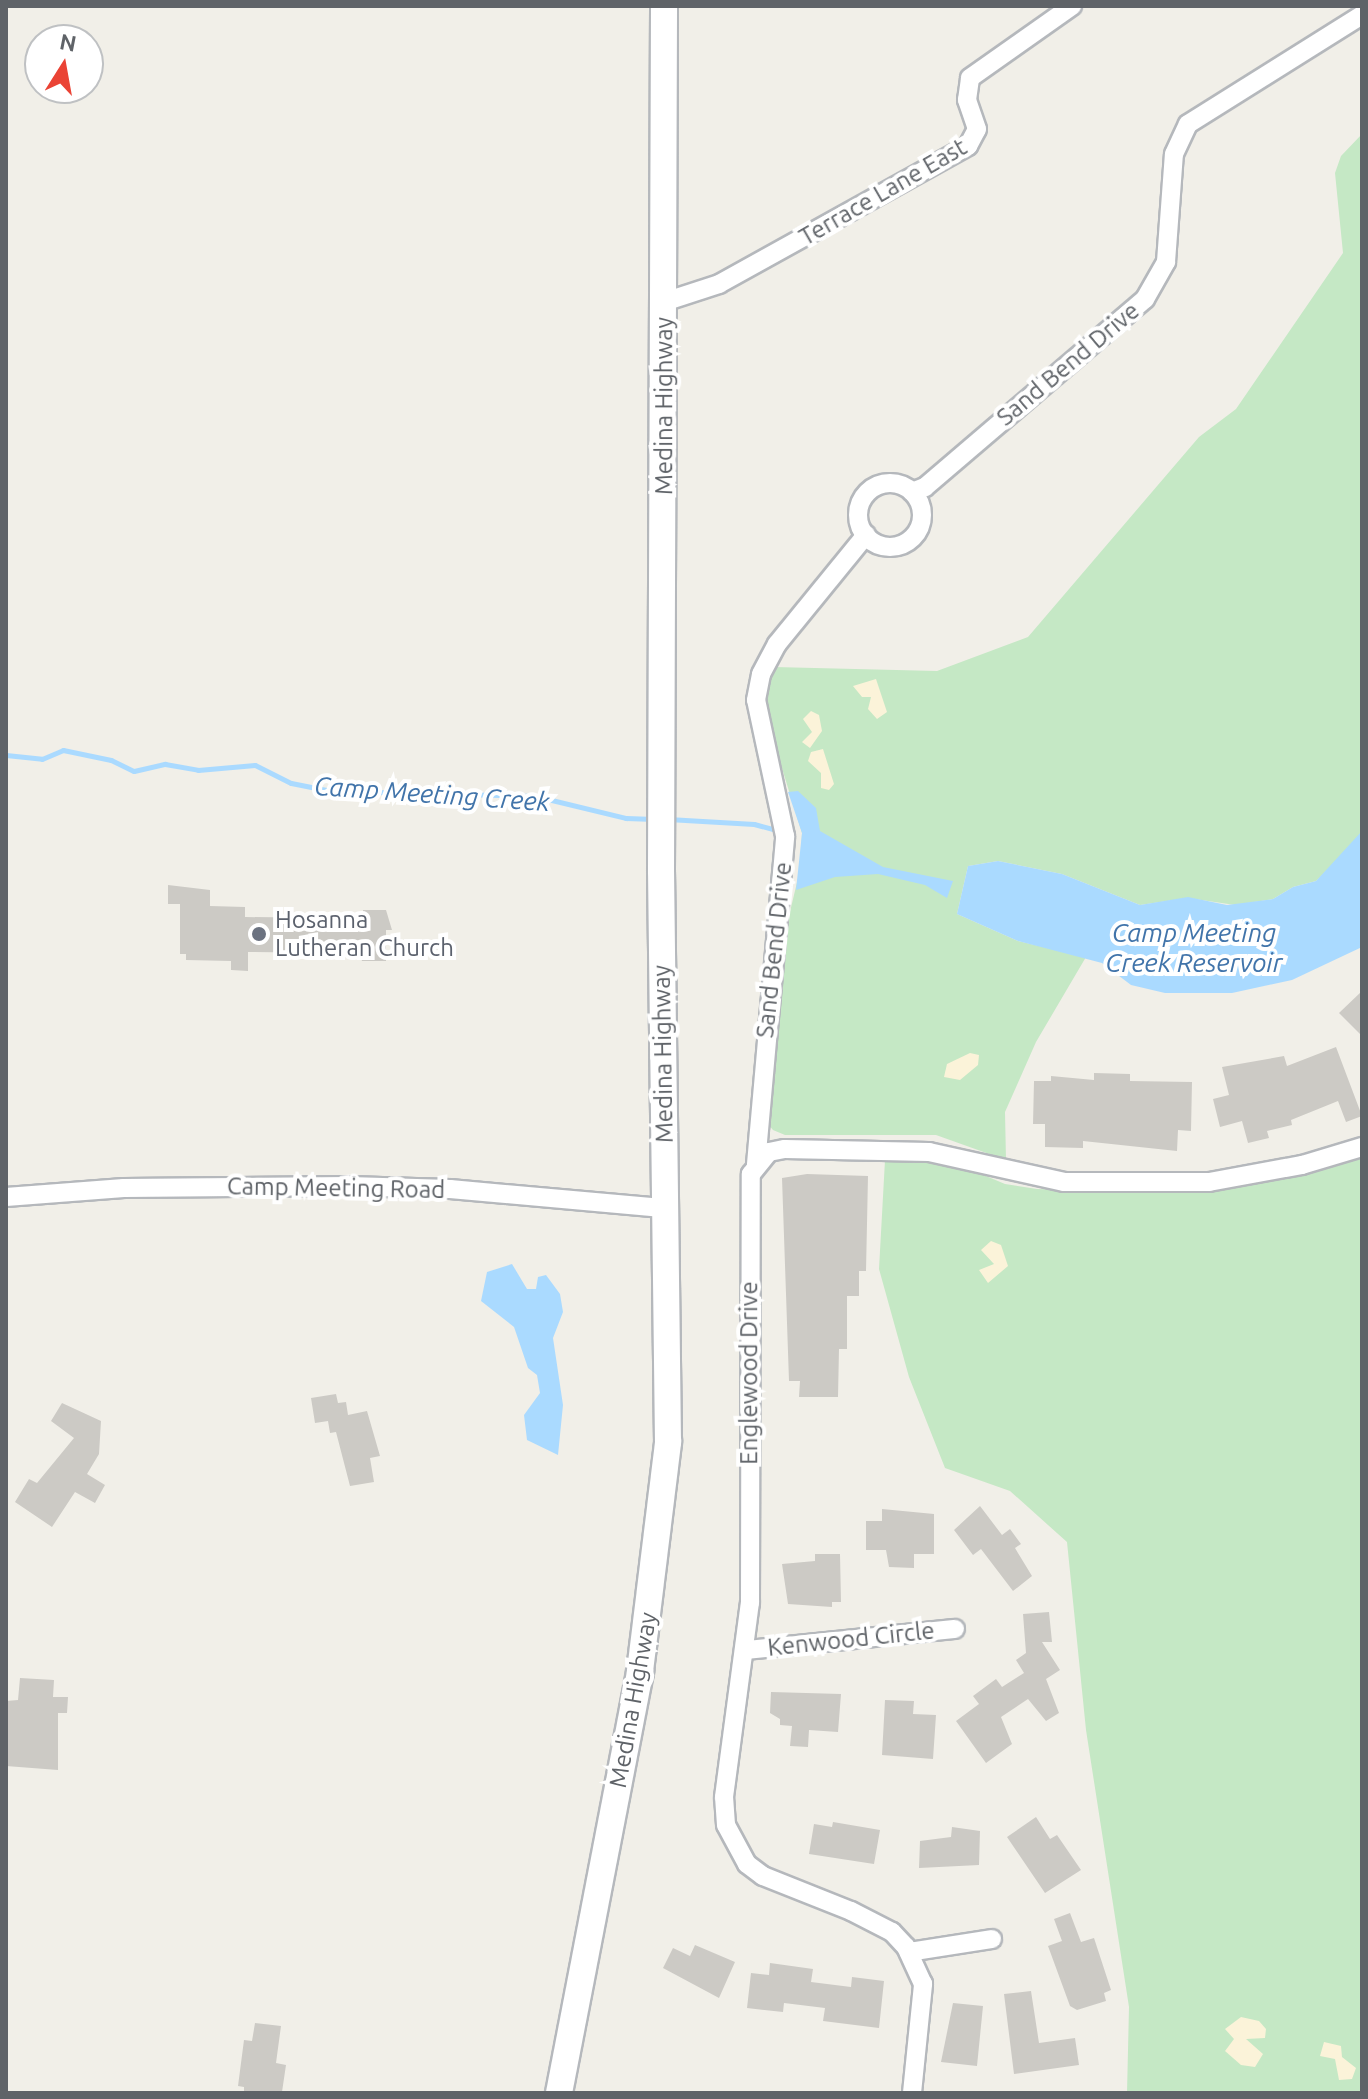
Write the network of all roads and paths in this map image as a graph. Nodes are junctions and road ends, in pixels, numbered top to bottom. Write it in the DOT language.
graph roads {
  1 [pos="664,6"];
  2 [pos="1072,6"];
  3 [pos="1362,15"];
  4 [pos="664,302"];
  5 [pos="912,492"];
  6 [pos="866,535"];
  7 [pos="1362,1147"];
  8 [pos="756,1164"];
  9 [pos="6,1197"];
  10 [pos="665,1208"];
  11 [pos="955,1629"];
  12 [pos="747,1650"];
  13 [pos="992,1939"];
  14 [pos="909,1952"];
  15 [pos="559,2093"];
  16 [pos="912,2093"];
  1 -- 4 [label="main road, Medina Highway"];
  2 -- 4 [label="street, Terrace Lane East"];
  3 -- 5 [label="street, Sand Bend Drive"];
  4 -- 10 [label="main road, Medina Highway"];
  5 -- 6 [label="street"];
  5 -- 6 [label="street"];
  6 -- 8 [label="street, Sand Bend Drive"];
  7 -- 8 [label="street"];
  8 -- 12 [label="street, Englewood Drive"];
  9 -- 10 [label="street, Camp Meeting Road"];
  10 -- 15 [label="main road, Medina Highway"];
  11 -- 12 [label="street, Kenwood Circle"];
  12 -- 14 [label="street, Englewood Drive"];
  13 -- 14 [label="street"];
  14 -- 16 [label="street, Englewood Drive"];
}
